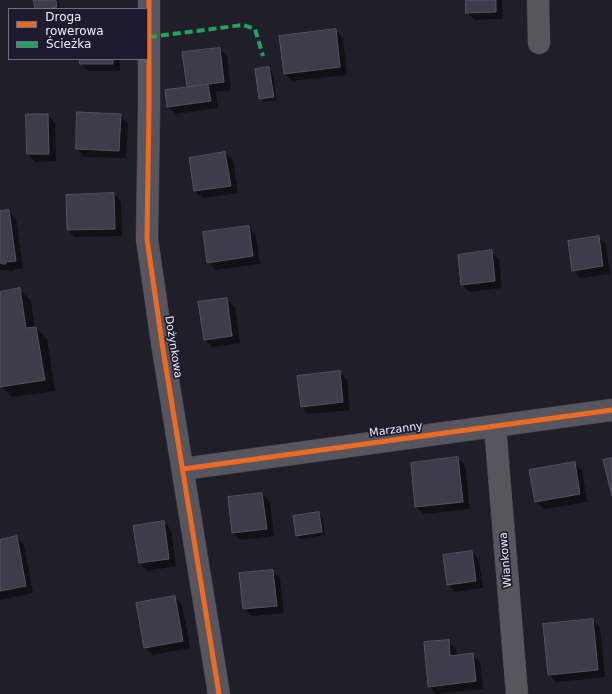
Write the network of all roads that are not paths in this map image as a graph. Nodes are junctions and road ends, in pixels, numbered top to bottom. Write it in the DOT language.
graph roads {
  1 [pos="149,0"];
  2 [pos="538,0"];
  3 [pos="539,44"];
  4 [pos="612,410"];
  5 [pos="495,426"];
  6 [pos="183,469"];
  7 [pos="219,694"];
  8 [pos="518,694"];
  1 -- 6 [label="street, Dożynkowa"];
  2 -- 3 [label="street"];
  4 -- 5 [label="street, Marzanny"];
  5 -- 6 [label="street, Marzanny"];
  5 -- 8 [label="street, Wiankowa"];
  6 -- 7 [label="street, Dożynkowa"];
}
